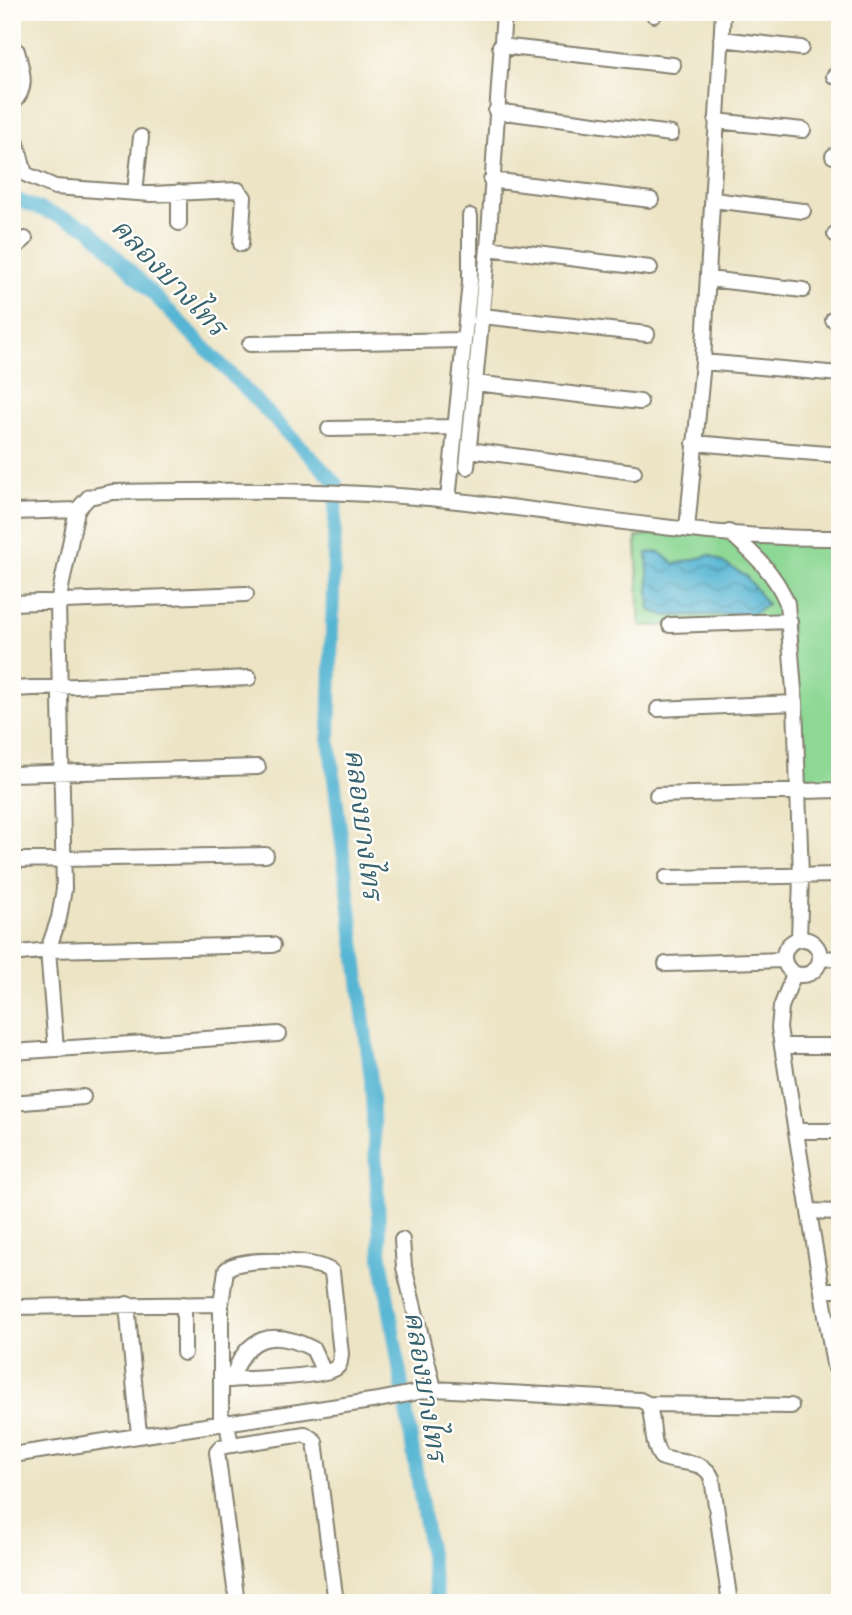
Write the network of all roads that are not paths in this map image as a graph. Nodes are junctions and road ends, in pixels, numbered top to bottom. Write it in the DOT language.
graph roads {
  1 [pos="504,12"];
  2 [pos="723,12"];
  3 [pos="721,38"];
  4 [pos="500,46"];
  5 [pos="802,48"];
  6 [pos="17,51"];
  7 [pos="673,65"];
  8 [pos="12,103"];
  9 [pos="496,111"];
  10 [pos="716,121"];
  11 [pos="12,125"];
  12 [pos="803,130"];
  13 [pos="671,134"];
  14 [pos="141,137"];
  15 [pos="491,180"];
  16 [pos="135,192"];
  17 [pos="179,192"];
  18 [pos="651,200"];
  19 [pos="713,200"];
  20 [pos="803,211"];
  21 [pos="470,216"];
  22 [pos="178,223"];
  23 [pos="25,239"];
  24 [pos="241,244"];
  25 [pos="488,248"];
  26 [pos="12,250"];
  27 [pos="650,268"];
  28 [pos="708,279"];
  29 [pos="803,290"];
  30 [pos="482,316"];
  31 [pos="646,334"];
  32 [pos="464,340"];
  33 [pos="250,344"];
  34 [pos="703,362"];
  35 [pos="840,374"];
  36 [pos="475,383"];
  37 [pos="640,402"];
  38 [pos="456,427"];
  39 [pos="329,429"];
  40 [pos="695,443"];
  41 [pos="469,450"];
  42 [pos="840,455"];
  43 [pos="467,467"];
  44 [pos="634,472"];
  45 [pos="448,500"];
  46 [pos="77,510"];
  47 [pos="12,513"];
  48 [pos="687,529"];
  49 [pos="729,532"];
  50 [pos="840,538"];
  51 [pos="246,594"];
  52 [pos="58,602"];
  53 [pos="12,603"];
  54 [pos="790,621"];
  55 [pos="670,625"];
  56 [pos="249,678"];
  57 [pos="60,687"];
  58 [pos="12,689"];
  59 [pos="794,703"];
  60 [pos="658,709"];
  61 [pos="258,767"];
  62 [pos="61,773"];
  63 [pos="12,774"];
  64 [pos="796,790"];
  65 [pos="840,790"];
  66 [pos="657,795"];
  67 [pos="267,855"];
  68 [pos="12,860"];
  69 [pos="63,860"];
  70 [pos="840,875"];
  71 [pos="801,876"];
  72 [pos="666,878"];
  73 [pos="799,939"];
  74 [pos="273,945"];
  75 [pos="48,950"];
  76 [pos="12,954"];
  77 [pos="821,958"];
  78 [pos="840,958"];
  79 [pos="783,960"];
  80 [pos="666,964"];
  81 [pos="794,974"];
  82 [pos="278,1034"];
  83 [pos="782,1046"];
  84 [pos="840,1046"];
  85 [pos="56,1049"];
  86 [pos="12,1052"];
  87 [pos="83,1097"];
  88 [pos="12,1103"];
  89 [pos="798,1131"];
  90 [pos="840,1131"];
  91 [pos="810,1211"];
  92 [pos="840,1212"];
  93 [pos="401,1240"];
  94 [pos="822,1290"];
  95 [pos="840,1290"];
  96 [pos="127,1304"];
  97 [pos="184,1304"];
  98 [pos="221,1304"];
  99 [pos="12,1307"];
  100 [pos="184,1353"];
  101 [pos="840,1370"];
  102 [pos="324,1372"];
  103 [pos="227,1380"];
  104 [pos="432,1390"];
  105 [pos="791,1406"];
  106 [pos="649,1407"];
  107 [pos="224,1423"];
  108 [pos="138,1436"];
  109 [pos="231,1445"];
  110 [pos="12,1455"];
  111 [pos="237,1603"];
  112 [pos="336,1603"];
  113 [pos="730,1603"];
  1 -- 4 [label="street"];
  2 -- 3 [label="street"];
  3 -- 5 [label="street"];
  3 -- 10 [label="street"];
  4 -- 7 [label="street"];
  4 -- 9 [label="street"];
  6 -- 8 [label="street"];
  9 -- 13 [label="street"];
  9 -- 15 [label="street"];
  10 -- 12 [label="street"];
  10 -- 19 [label="street"];
  11 -- 16 [label="street"];
  14 -- 16 [label="street"];
  15 -- 18 [label="street"];
  15 -- 25 [label="street"];
  16 -- 17 [label="street"];
  17 -- 22 [label="street"];
  17 -- 24 [label="street"];
  19 -- 20 [label="street"];
  19 -- 28 [label="street"];
  21 -- 32 [label="street"];
  23 -- 26 [label="street"];
  25 -- 27 [label="street"];
  25 -- 30 [label="street"];
  28 -- 29 [label="street"];
  28 -- 34 [label="street"];
  30 -- 31 [label="street"];
  30 -- 36 [label="street"];
  32 -- 33 [label="street"];
  32 -- 38 [label="street"];
  34 -- 35 [label="street"];
  34 -- 40 [label="street"];
  36 -- 37 [label="street"];
  36 -- 41 [label="street"];
  38 -- 39 [label="street"];
  38 -- 45 [label="street"];
  40 -- 42 [label="street"];
  40 -- 48 [label="street"];
  41 -- 43 [label="street"];
  41 -- 44 [label="street"];
  45 -- 46 [label="street"];
  45 -- 48 [label="street"];
  46 -- 47 [label="street"];
  46 -- 52 [label="street"];
  48 -- 49 [label="street"];
  49 -- 50 [label="street"];
  49 -- 54 [label="street"];
  51 -- 52 [label="street"];
  52 -- 53 [label="street"];
  52 -- 57 [label="street"];
  54 -- 55 [label="street"];
  54 -- 59 [label="street"];
  56 -- 57 [label="street"];
  57 -- 58 [label="street"];
  57 -- 62 [label="street"];
  59 -- 60 [label="street"];
  59 -- 64 [label="street"];
  61 -- 62 [label="street"];
  62 -- 63 [label="street"];
  62 -- 69 [label="street"];
  64 -- 65 [label="street"];
  64 -- 66 [label="street"];
  64 -- 71 [label="street"];
  67 -- 69 [label="street"];
  68 -- 69 [label="street"];
  69 -- 75 [label="street"];
  70 -- 71 [label="street"];
  71 -- 72 [label="street"];
  71 -- 73 [label="street"];
  73 -- 77 [label="street"];
  73 -- 79 [label="street"];
  74 -- 75 [label="street"];
  75 -- 76 [label="street"];
  75 -- 85 [label="street"];
  77 -- 78 [label="street"];
  77 -- 81 [label="street"];
  79 -- 80 [label="street"];
  79 -- 81 [label="street"];
  81 -- 83 [label="street"];
  82 -- 85 [label="street"];
  83 -- 84 [label="street"];
  83 -- 89 [label="street"];
  85 -- 86 [label="street"];
  87 -- 88 [label="street"];
  89 -- 90 [label="street"];
  89 -- 91 [label="street"];
  91 -- 92 [label="street"];
  91 -- 94 [label="street"];
  93 -- 104 [label="street"];
  94 -- 95 [label="street"];
  94 -- 101 [label="street"];
  96 -- 97 [label="street"];
  96 -- 99 [label="street"];
  96 -- 108 [label="street"];
  97 -- 98 [label="street"];
  97 -- 100 [label="street"];
  98 -- 102 [label="street"];
  98 -- 103 [label="street"];
  102 -- 103 [label="street"];
  102 -- 103 [label="street"];
  103 -- 107 [label="street"];
  104 -- 106 [label="street"];
  104 -- 107 [label="street"];
  105 -- 106 [label="street"];
  106 -- 113 [label="street"];
  107 -- 108 [label="street"];
  107 -- 109 [label="street"];
  108 -- 110 [label="street"];
  109 -- 111 [label="street"];
  109 -- 112 [label="street"];
}
